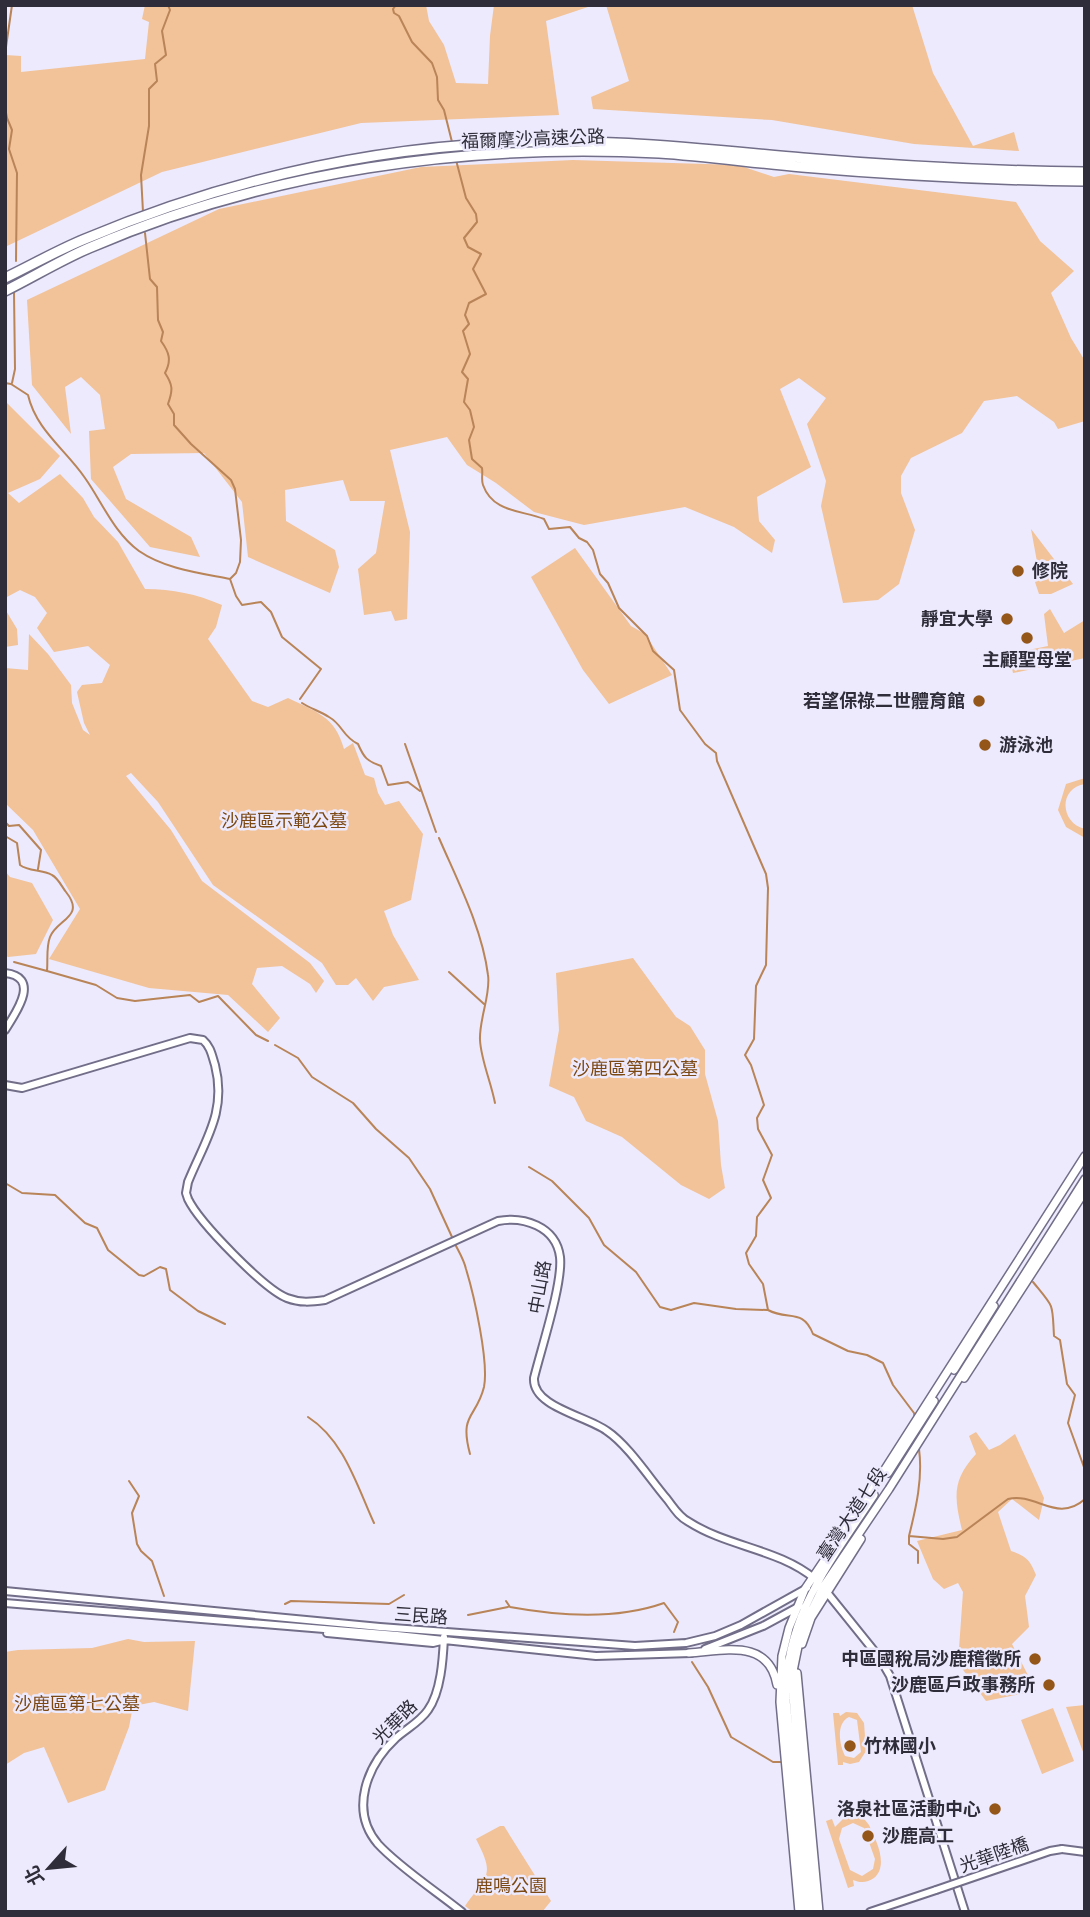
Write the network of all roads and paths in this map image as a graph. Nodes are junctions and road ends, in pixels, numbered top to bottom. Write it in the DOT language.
graph roads {
  1 [pos="942,172"];
  2 [pos="1085,172"];
  3 [pos="1085,181"];
  4 [pos="5,278"];
  5 [pos="5,291"];
  6 [pos="5,973"];
  7 [pos="5,1030"];
  8 [pos="5,1085"];
  9 [pos="1085,1156"];
  10 [pos="1085,1164"];
  11 [pos="1085,1179"];
  12 [pos="1085,1191"];
  13 [pos="913,1434"];
  14 [pos="873,1488"];
  15 [pos="819,1585"];
  16 [pos="805,1589"];
  17 [pos="5,1591"];
  18 [pos="817,1597"];
  19 [pos="808,1602"];
  20 [pos="5,1603"];
  21 [pos="799,1606"];
  22 [pos="245,1615"];
  23 [pos="245,1624"];
  24 [pos="443,1632"];
  25 [pos="444,1640"];
  26 [pos="552,1641"];
  27 [pos="660,1645"];
  28 [pos="552,1651"];
  29 [pos="689,1653"];
  30 [pos="662,1655"];
  31 [pos="780,1702"];
  32 [pos="1085,1852"];
  33 [pos="462,1912"];
  34 [pos="799,1912"];
  35 [pos="806,1912"];
  36 [pos="812,1912"];
  37 [pos="819,1912"];
  38 [pos="870,1912"];
  39 [pos="965,1912"];
  1 -- 2 [label="highway, 福爾摩沙高速公路"];
  1 -- 3 [label="highway, 福爾摩沙高速公路"];
  1 -- 4 [label="highway, 福爾摩沙高速公路"];
  1 -- 5 [label="highway, 福爾摩沙高速公路"];
  6 -- 7 [label="street"];
  8 -- 15 [label="street, 中山路"];
  9 -- 14 [label="main road, 臺灣大道七段"];
  10 -- 13 [label="main road, 臺灣大道七段"];
  11 -- 15 [label="main road, 臺灣大道七段"];
  12 -- 15 [label="main road, 臺灣大道七段"];
  13 -- 14 [label="main road, 臺灣大道七段"];
  13 -- 15 [label="main road, 臺灣大道七段"];
  14 -- 15 [label="main road, 臺灣大道七段"];
  15 -- 16 [label="main road, 臺灣大道七段"];
  15 -- 18 [label="main road, 臺灣大道七段"];
  15 -- 19 [label="main road, 臺灣大道七段"];
  15 -- 37 [label="main road, 臺灣大道七段"];
  15 -- 39 [label="street, 中山路"];
  16 -- 21 [label="main road, 臺灣大道七段"];
  16 -- 27 [label="street, 三民路"];
  17 -- 22 [label="street, 三民路"];
  18 -- 19 [label="street, 三民路"];
  18 -- 36 [label="main road, 臺灣大道七段"];
  19 -- 21 [label="street, 三民路"];
  19 -- 35 [label="main road, 臺灣大道七段"];
  20 -- 23 [label="street, 三民路"];
  21 -- 29 [label="street, 三民路"];
  21 -- 31 [label="main road, 臺灣大道七段"];
  22 -- 23 [label="street"];
  22 -- 24 [label="street, 三民路"];
  23 -- 25 [label="street, 三民路"];
  24 -- 25 [label="street, 光華路"];
  24 -- 26 [label="street, 三民路"];
  25 -- 28 [label="street, 三民路"];
  25 -- 33 [label="street, 光華路"];
  26 -- 27 [label="street, 三民路"];
  26 -- 28 [label="street"];
  27 -- 30 [label="street"];
  28 -- 30 [label="street, 三民路"];
  29 -- 30 [label="street, 三民路"];
  29 -- 31 [label="main road"];
  31 -- 34 [label="main road, 臺灣大道七段"];
  32 -- 38 [label="street, 光華陸橋, bridge"];
}
